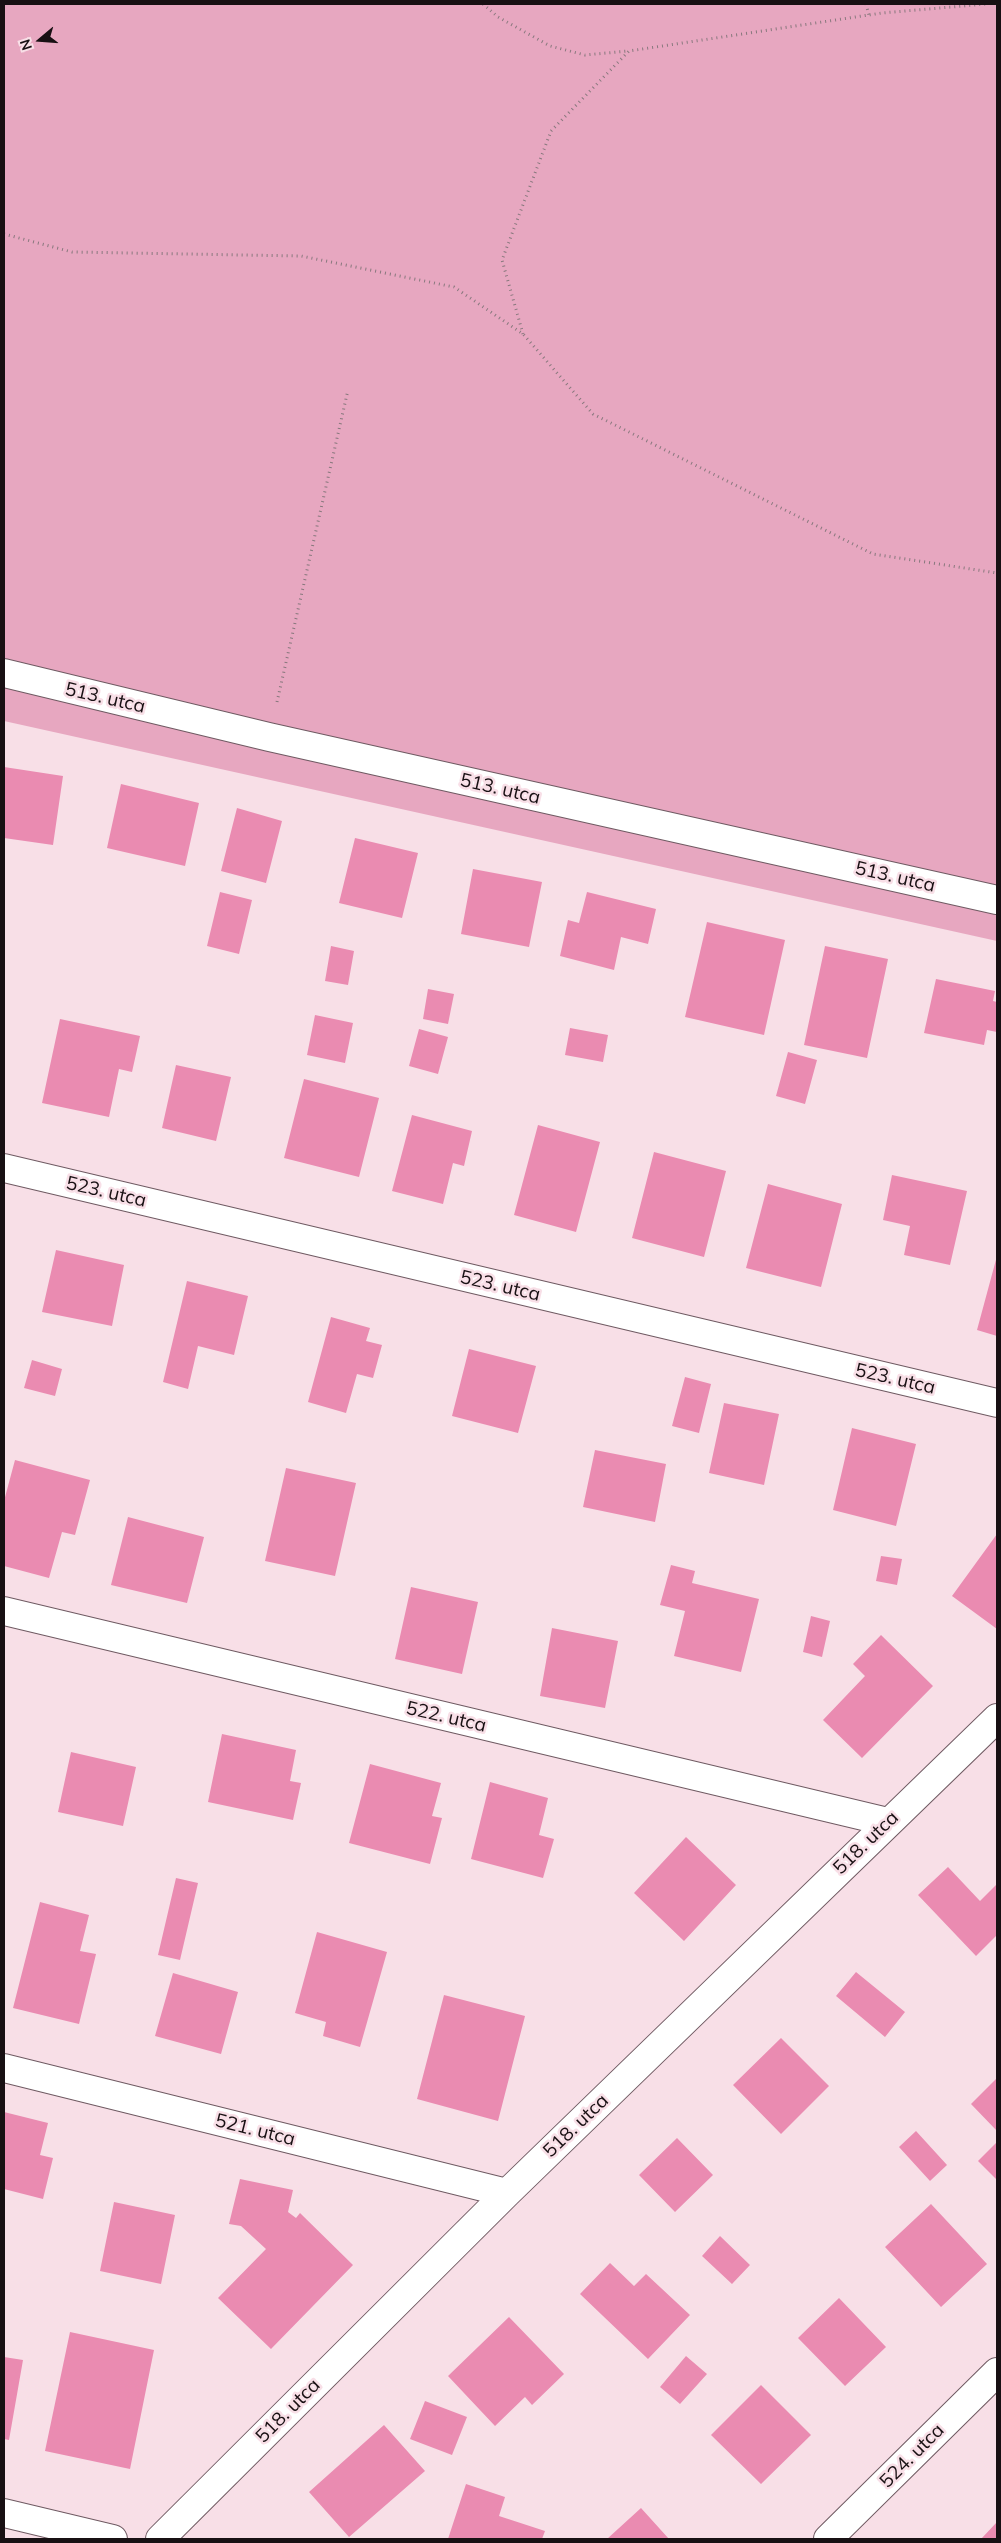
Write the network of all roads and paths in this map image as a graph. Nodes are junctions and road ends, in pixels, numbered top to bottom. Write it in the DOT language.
graph roads {
  1 [pos="483,4"];
  2 [pos="866,4"];
  3 [pos="986,4"];
  4 [pos="869,15"];
  5 [pos="629,51"];
  6 [pos="4,234"];
  7 [pos="523,334"];
  8 [pos="348,390"];
  9 [pos="997,573"];
  10 [pos="4,673"];
  11 [pos="269,737"];
  12 [pos="997,900"];
  13 [pos="4,1168"];
  14 [pos="997,1403"];
  15 [pos="4,1611"];
  16 [pos="997,1718"];
  17 [pos="888,1822"];
  18 [pos="4,2068"];
  19 [pos="507,2193"];
  20 [pos="997,2372"];
  21 [pos="4,2513"];
  22 [pos="113,2539"];
  23 [pos="160,2539"];
  24 [pos="828,2539"];
  1 -- 5 [label="path"];
  2 -- 4 [label="path"];
  3 -- 4 [label="path"];
  4 -- 5 [label="path"];
  5 -- 7 [label="path"];
  6 -- 7 [label="path"];
  7 -- 9 [label="path"];
  8 -- 11 [label="path"];
  10 -- 11 [label="street, 513. utca"];
  11 -- 12 [label="street, 513. utca"];
  13 -- 14 [label="street, 523. utca"];
  15 -- 17 [label="street, 522. utca"];
  16 -- 17 [label="street, 518. utca"];
  17 -- 19 [label="street, 518. utca"];
  18 -- 19 [label="street, 521. utca"];
  19 -- 23 [label="street, 518. utca"];
  20 -- 24 [label="street, 524. utca"];
  21 -- 22 [label="street"];
}
